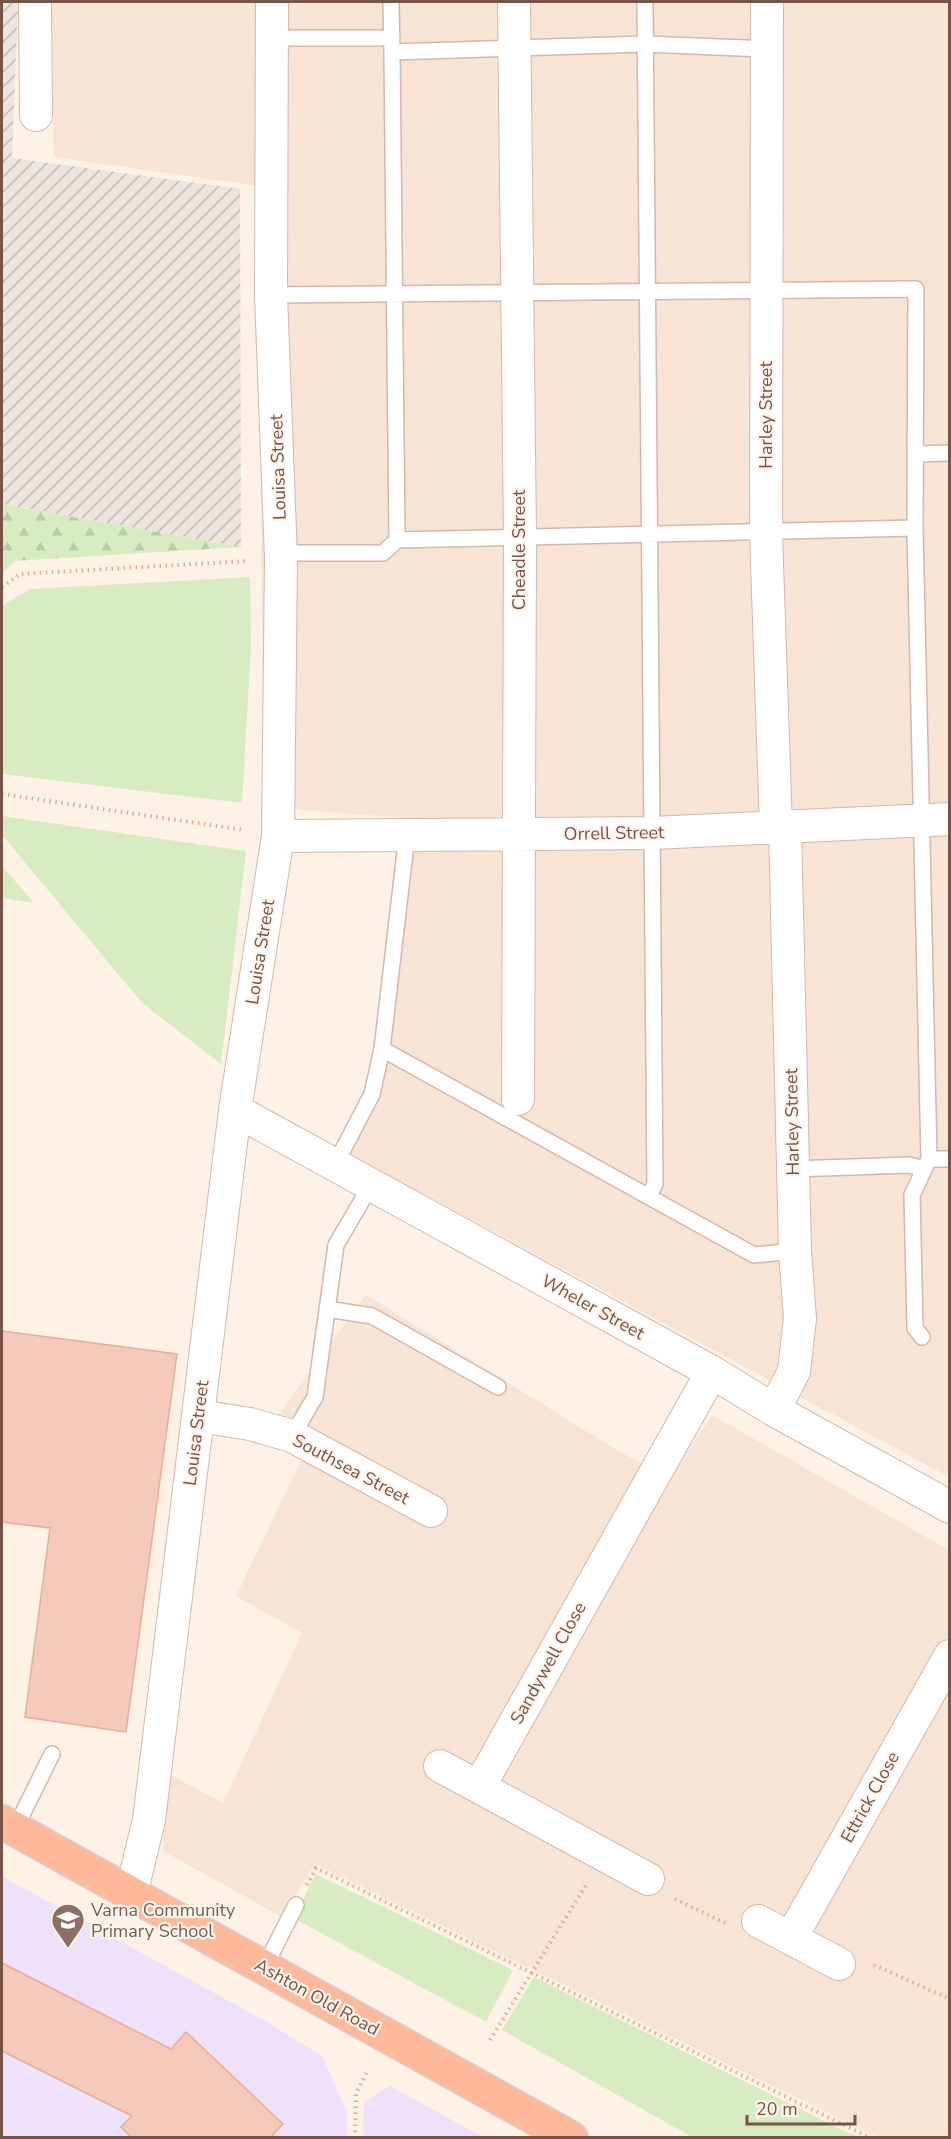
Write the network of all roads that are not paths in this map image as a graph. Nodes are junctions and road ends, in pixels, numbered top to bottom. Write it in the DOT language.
graph roads {
  1 [pos="35,2"];
  2 [pos="272,2"];
  3 [pos="391,2"];
  4 [pos="514,2"];
  5 [pos="645,2"];
  6 [pos="767,2"];
  7 [pos="271,38"];
  8 [pos="645,44"];
  9 [pos="392,45"];
  10 [pos="514,47"];
  11 [pos="767,49"];
  12 [pos="36,115"];
  13 [pos="766,289"];
  14 [pos="517,291"];
  15 [pos="648,291"];
  16 [pos="394,292"];
  17 [pos="271,295"];
  18 [pos="950,453"];
  19 [pos="916,454"];
  20 [pos="915,528"];
  21 [pos="766,533"];
  22 [pos="650,535"];
  23 [pos="520,538"];
  24 [pos="397,540"];
  25 [pos="281,556"];
  26 [pos="936,819"];
  27 [pos="781,828"];
  28 [pos="653,833"];
  29 [pos="518,834"];
  30 [pos="407,835"];
  31 [pos="278,836"];
  32 [pos="382,1049"];
  33 [pos="513,1109"];
  34 [pos="235,1110"];
  35 [pos="950,1159"];
  36 [pos="926,1164"];
  37 [pos="335,1165"];
  38 [pos="793,1169"];
  39 [pos="371,1185"];
  40 [pos="650,1196"];
  41 [pos="795,1251"];
  42 [pos="327,1309"];
  43 [pos="922,1337"];
  44 [pos="712,1372"];
  45 [pos="498,1387"];
  46 [pos="774,1410"];
  47 [pos="199,1416"];
  48 [pos="292,1436"];
  49 [pos="950,1507"];
  50 [pos="431,1511"];
  51 [pos="950,1656"];
  52 [pos="52,1754"];
  53 [pos="440,1766"];
  54 [pos="479,1787"];
  55 [pos="8,1826"];
  56 [pos="648,1879"];
  57 [pos="131,1894"];
  58 [pos="296,1905"];
  59 [pos="758,1922"];
  60 [pos="791,1938"];
  61 [pos="839,1964"];
  62 [pos="264,1968"];
  63 [pos="571,2138"];
  1 -- 12 [label="street"];
  2 -- 7 [label="street, Louisa Street"];
  3 -- 9 [label="lane"];
  4 -- 10 [label="street, Cheadle Street"];
  5 -- 8 [label="lane"];
  6 -- 11 [label="street, Harley Street"];
  7 -- 9 [label="lane"];
  7 -- 17 [label="street, Louisa Street"];
  8 -- 10 [label="lane"];
  8 -- 11 [label="lane"];
  8 -- 15 [label="lane"];
  9 -- 10 [label="lane"];
  9 -- 16 [label="lane"];
  10 -- 14 [label="street, Cheadle Street"];
  11 -- 13 [label="street, Harley Street"];
  13 -- 15 [label="lane"];
  13 -- 19 [label="lane"];
  13 -- 21 [label="street, Harley Street"];
  14 -- 15 [label="lane"];
  14 -- 16 [label="lane"];
  14 -- 23 [label="street, Cheadle Street"];
  15 -- 22 [label="lane"];
  16 -- 17 [label="lane"];
  16 -- 24 [label="lane"];
  17 -- 25 [label="street, Louisa Street"];
  18 -- 19 [label="lane"];
  19 -- 20 [label="lane"];
  20 -- 21 [label="lane"];
  20 -- 26 [label="lane"];
  21 -- 22 [label="lane"];
  21 -- 27 [label="street, Harley Street"];
  22 -- 23 [label="lane"];
  22 -- 28 [label="lane"];
  23 -- 24 [label="lane"];
  23 -- 29 [label="street, Cheadle Street"];
  24 -- 25 [label="lane"];
  25 -- 31 [label="street, Louisa Street"];
  26 -- 27 [label="street, Orrell Street"];
  26 -- 36 [label="lane"];
  27 -- 28 [label="street, Orrell Street"];
  27 -- 38 [label="street, Harley Street"];
  28 -- 29 [label="street, Orrell Street"];
  28 -- 40 [label="lane"];
  29 -- 30 [label="street, Orrell Street"];
  29 -- 33 [label="street, Cheadle Street"];
  30 -- 31 [label="street, Orrell Street"];
  30 -- 32 [label="lane"];
  31 -- 34 [label="street, Louisa Street"];
  32 -- 33 [label="lane"];
  32 -- 37 [label="lane"];
  33 -- 40 [label="lane"];
  34 -- 37 [label="street, Wheler Street"];
  34 -- 47 [label="street, Louisa Street"];
  35 -- 36 [label="lane"];
  36 -- 38 [label="lane"];
  36 -- 43 [label="lane"];
  37 -- 39 [label="street, Wheler Street"];
  38 -- 41 [label="street, Harley Street"];
  39 -- 42 [label="lane"];
  39 -- 44 [label="street, Wheler Street"];
  40 -- 41 [label="lane"];
  41 -- 46 [label="street, Harley Street"];
  42 -- 45 [label="lane"];
  42 -- 48 [label="lane"];
  44 -- 46 [label="street, Wheler Street"];
  44 -- 54 [label="street, Sandywell Close"];
  46 -- 49 [label="street, Wheler Street"];
  47 -- 48 [label="street, Southsea Street"];
  47 -- 57 [label="street, Louisa Street"];
  48 -- 50 [label="street, Southsea Street"];
  51 -- 60 [label="street, Ettrick Close"];
  52 -- 55 [label="lane"];
  53 -- 54 [label="street"];
  54 -- 56 [label="street"];
  55 -- 57 [label="highway, Ashton Old Road"];
  57 -- 62 [label="highway, Ashton Old Road"];
  58 -- 62 [label="lane"];
  59 -- 60 [label="street"];
  60 -- 61 [label="street"];
  62 -- 63 [label="highway, Ashton Old Road"];
}
